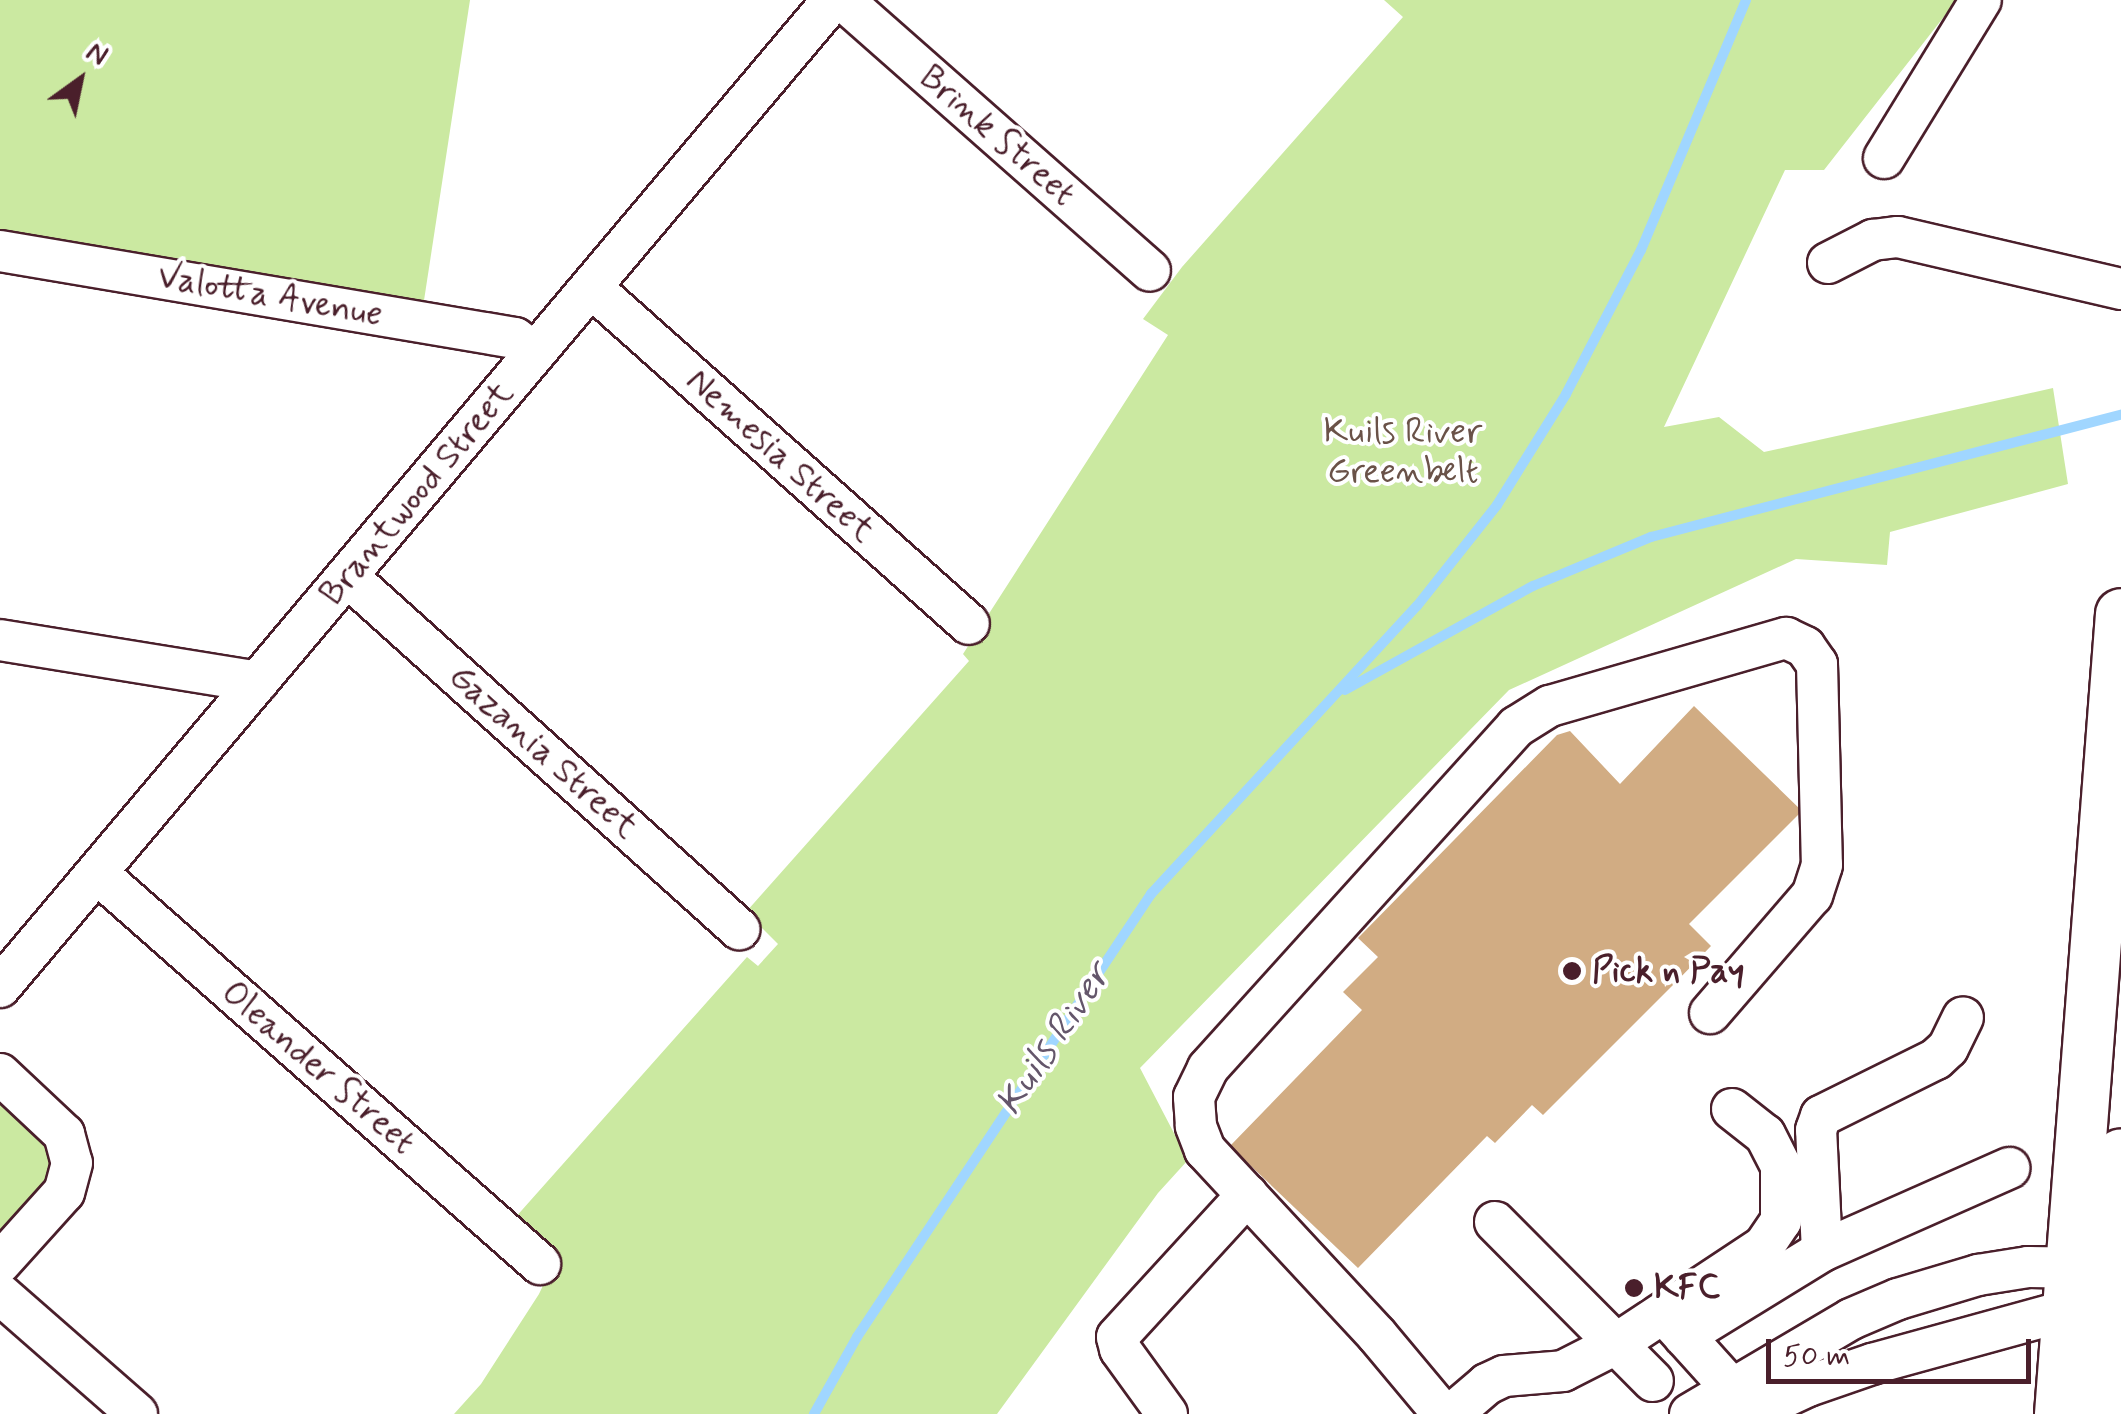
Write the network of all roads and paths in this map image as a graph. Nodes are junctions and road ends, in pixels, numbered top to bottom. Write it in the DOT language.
graph roads {
  1 [pos="833,0"];
  2 [pos="843,0"];
  3 [pos="1981,0"];
  4 [pos="1884,158"];
  5 [pos="0,251"];
  6 [pos="1828,263"];
  7 [pos="1150,271"];
  8 [pos="591,287"];
  9 [pos="2121,290"];
  10 [pos="536,353"];
  11 [pos="347,576"];
  12 [pos="2121,614"];
  13 [pos="969,624"];
  14 [pos="0,640"];
  15 [pos="258,682"];
  16 [pos="97,872"];
  17 [pos="740,929"];
  18 [pos="0,988"];
  19 [pos="1710,1012"];
  20 [pos="1963,1017"];
  21 [pos="0,1074"];
  22 [pos="1732,1108"];
  23 [pos="2121,1154"];
  24 [pos="2010,1168"];
  25 [pos="1246,1195"];
  26 [pos="1494,1222"];
  27 [pos="1822,1251"];
  28 [pos="0,1264"];
  29 [pos="540,1264"];
  30 [pos="2102,1285"];
  31 [pos="0,1294"];
  32 [pos="1674,1325"];
  33 [pos="1616,1344"];
  34 [pos="1653,1381"];
  35 [pos="1740,1401"];
  36 [pos="137,1414"];
  37 [pos="1167,1414"];
  38 [pos="1443,1414"];
  39 [pos="1452,1414"];
  40 [pos="1690,1414"];
  41 [pos="2060,1414"];
  42 [pos="2107,1414"];
  1 -- 8 [label="street, Brantwood Street"];
  2 -- 7 [label="street, Brink Street"];
  3 -- 4 [label="street"];
  5 -- 10 [label="street, Valotta Avenue"];
  6 -- 9 [label="street"];
  8 -- 10 [label="street, Brantwood Street"];
  8 -- 13 [label="street, Nemesia Street"];
  10 -- 11 [label="street, Brantwood Street"];
  11 -- 15 [label="street, Brantwood Street"];
  11 -- 17 [label="street, Gazania Street"];
  12 -- 30 [label="main road"];
  14 -- 15 [label="street"];
  15 -- 16 [label="street, Brantwood Street"];
  16 -- 18 [label="street, Brantwood Street"];
  16 -- 29 [label="street, Oleander Street"];
  19 -- 25 [label="street"];
  20 -- 27 [label="street"];
  21 -- 28 [label="street"];
  22 -- 32 [label="street"];
  23 -- 30 [label="main road"];
  24 -- 27 [label="street"];
  25 -- 37 [label="street"];
  25 -- 38 [label="street"];
  26 -- 33 [label="street"];
  27 -- 32 [label="street"];
  30 -- 35 [label="street"];
  30 -- 35 [label="street"];
  30 -- 41 [label="main road"];
  30 -- 42 [label="main road"];
  31 -- 36 [label="street"];
  32 -- 33 [label="street"];
  32 -- 35 [label="street"];
  33 -- 34 [label="street"];
  33 -- 39 [label="street"];
  35 -- 40 [label="street"];
}
